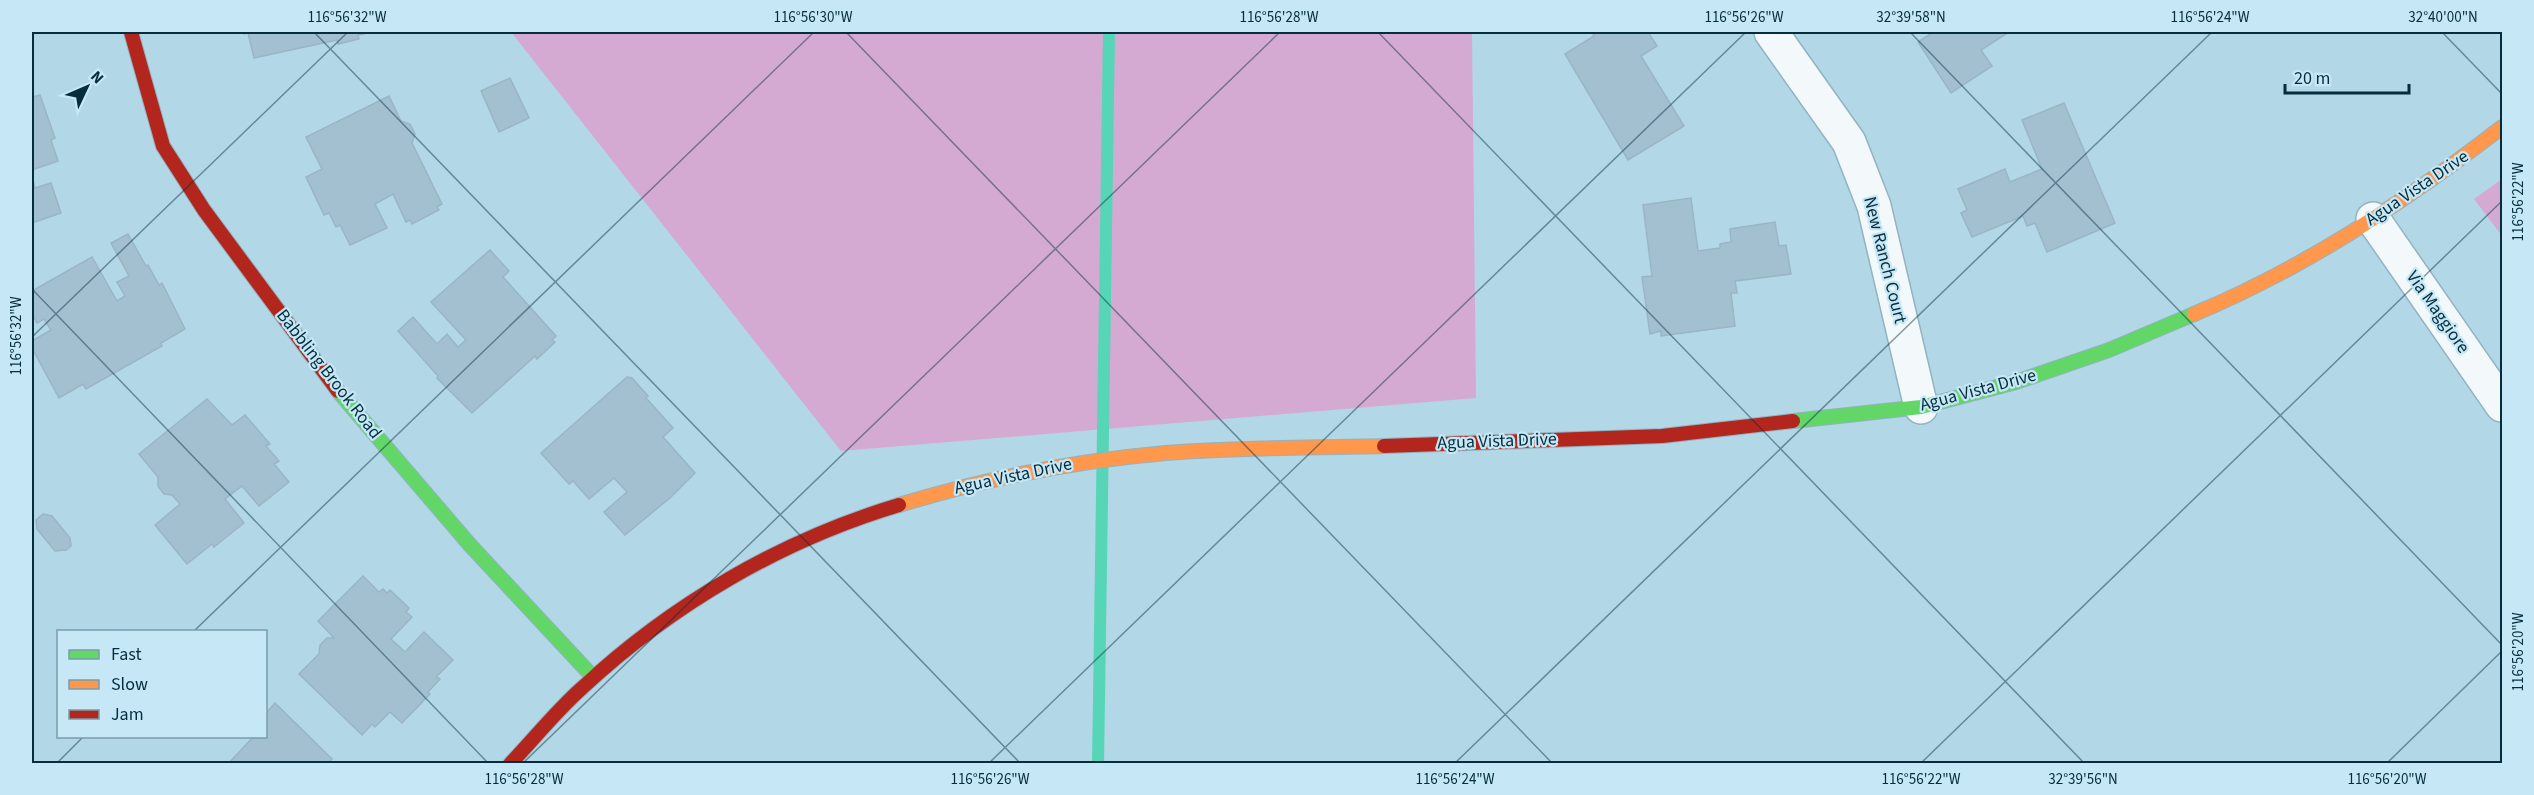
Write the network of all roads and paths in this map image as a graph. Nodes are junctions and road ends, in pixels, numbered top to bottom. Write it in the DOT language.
graph roads {
  1 [pos="131,32"];
  2 [pos="1771,32"];
  3 [pos="2502,127"];
  4 [pos="2373,219"];
  5 [pos="2502,405"];
  6 [pos="1921,407"];
  7 [pos="593,677"];
  8 [pos="510,764"];
  1 -- 7 [label="street, Babbling Brook Road"];
  2 -- 6 [label="street, New Ranch Court"];
  3 -- 4 [label="street, Agua Vista Drive"];
  4 -- 5 [label="street, Via Maggiore"];
  4 -- 6 [label="street, Agua Vista Drive"];
  6 -- 7 [label="street, Agua Vista Drive"];
  7 -- 8 [label="street, Agua Vista Drive"];
}
